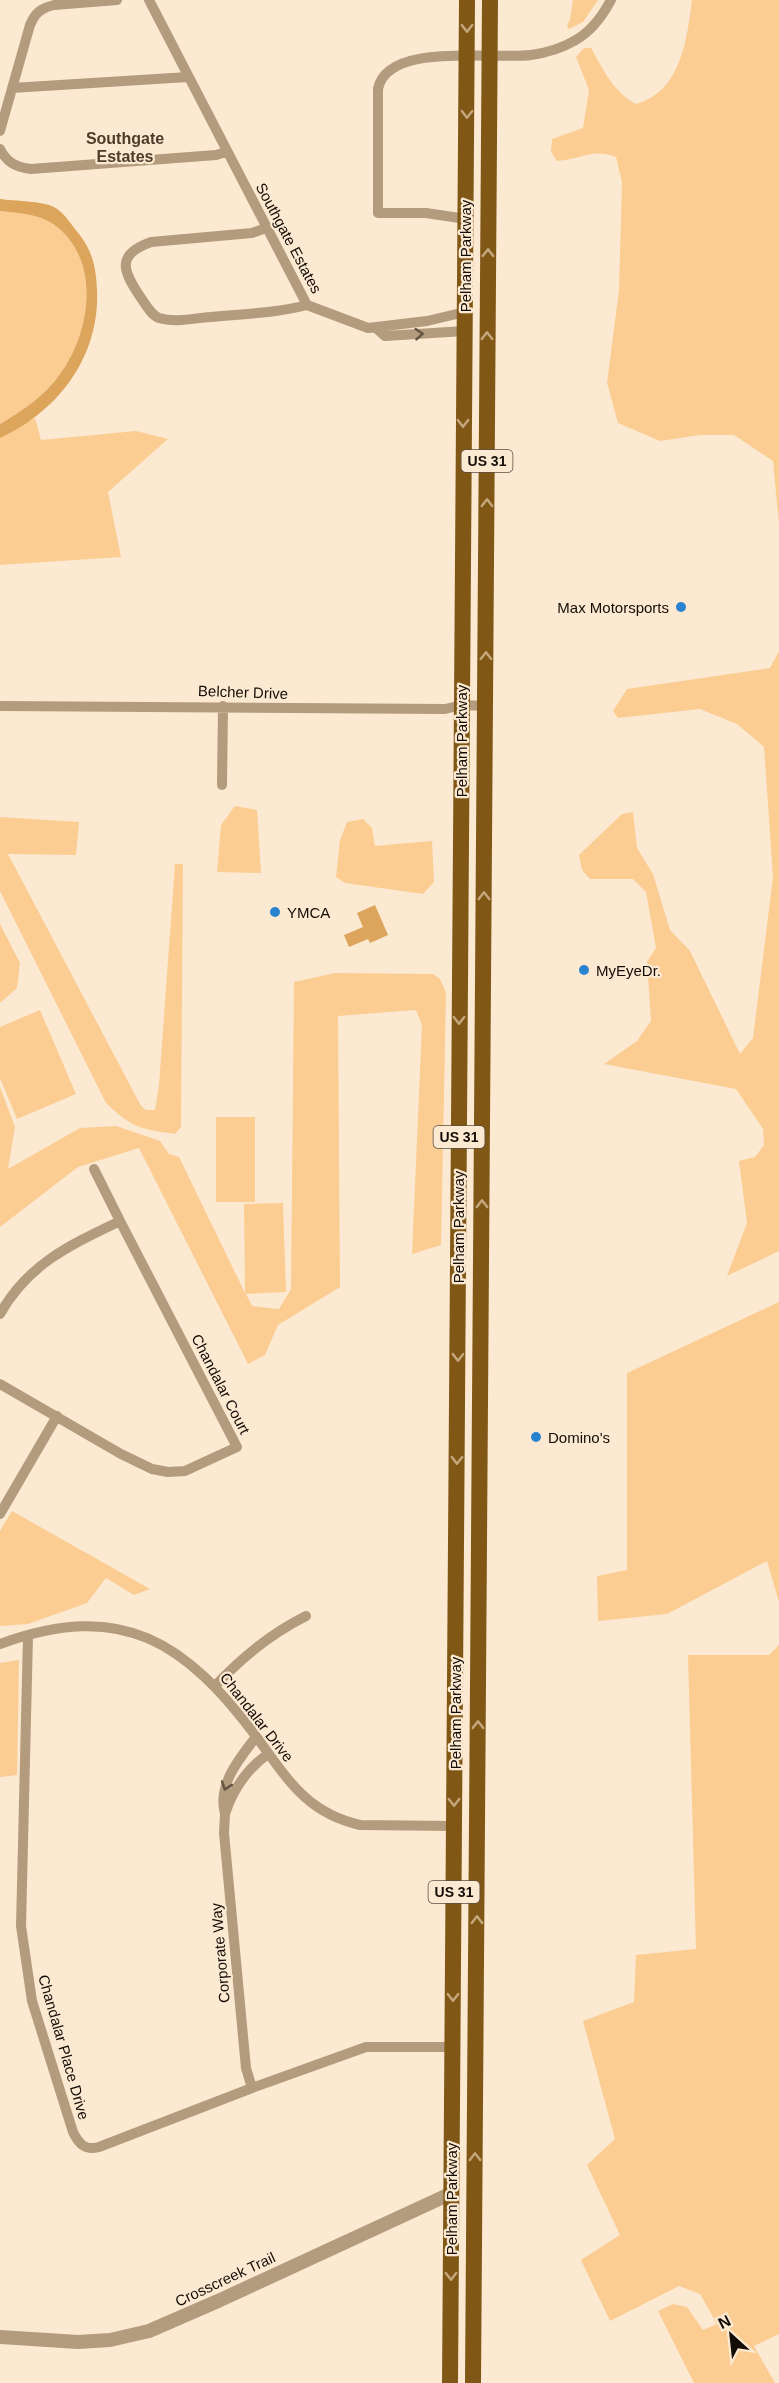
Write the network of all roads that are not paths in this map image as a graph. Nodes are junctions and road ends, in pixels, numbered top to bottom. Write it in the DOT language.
graph roads {
  1 [pos="117,0"];
  2 [pos="148,0"];
  3 [pos="467,0"];
  4 [pos="490,0"];
  5 [pos="611,0"];
  6 [pos="467,56"];
  7 [pos="490,56"];
  8 [pos="188,77"];
  9 [pos="12,88"];
  10 [pos="0,131"];
  11 [pos="0,149"];
  12 [pos="226,152"];
  13 [pos="465,219"];
  14 [pos="266,228"];
  15 [pos="307,305"];
  16 [pos="465,312"];
  17 [pos="487,312"];
  18 [pos="376,328"];
  19 [pos="465,332"];
  20 [pos="463,561"];
  21 [pos="487,561"];
  22 [pos="463,629"];
  23 [pos="486,630"];
  24 [pos="462,705"];
  25 [pos="0,706"];
  26 [pos="223,706"];
  27 [pos="486,706"];
  28 [pos="462,757"];
  29 [pos="485,759"];
  30 [pos="222,785"];
  31 [pos="484,954"];
  32 [pos="460,962"];
  33 [pos="94,1169"];
  34 [pos="120,1221"];
  35 [pos="482,1262"];
  36 [pos="459,1263"];
  37 [pos="0,1314"];
  38 [pos="0,1384"];
  39 [pos="457,1401"];
  40 [pos="480,1401"];
  41 [pos="57,1416"];
  42 [pos="0,1514"];
  43 [pos="480,1529"];
  44 [pos="456,1530"];
  45 [pos="306,1616"];
  46 [pos="28,1636"];
  47 [pos="0,1644"];
  48 [pos="215,1686"];
  49 [pos="256,1737"];
  50 [pos="268,1754"];
  51 [pos="478,1766"];
  52 [pos="455,1768"];
  53 [pos="225,1814"];
  54 [pos="478,1826"];
  55 [pos="454,1827"];
  56 [pos="453,2056"];
  57 [pos="476,2067"];
  58 [pos="252,2088"];
  59 [pos="475,2188"];
  60 [pos="452,2193"];
  61 [pos="0,2337"];
  62 [pos="450,2383"];
  63 [pos="473,2383"];
  1 -- 9 [label="street"];
  2 -- 8 [label="street, Southgate Estates"];
  3 -- 6 [label="main road, Pelham Parkway / US 31, one-way"];
  4 -- 7 [label="main road, Pelham Parkway / US 31"];
  5 -- 7 [label="street"];
  6 -- 7 [label="street"];
  6 -- 13 [label="main road, Pelham Parkway / US 31, one-way"];
  6 -- 13 [label="street"];
  17 -- 7 [label="main road, Pelham Parkway / US 31, one-way"];
  8 -- 9 [label="street"];
  8 -- 12 [label="street, Southgate Estates"];
  9 -- 10 [label="street"];
  11 -- 12 [label="street"];
  12 -- 14 [label="street, Southgate Estates"];
  13 -- 16 [label="main road, Pelham Parkway / US 31"];
  14 -- 15 [label="street, Southgate Estates"];
  14 -- 15 [label="street"];
  15 -- 18 [label="street, Southgate Estates"];
  16 -- 17 [label="main road"];
  16 -- 18 [label="street, Southgate Estates"];
  16 -- 19 [label="main road, Pelham Parkway / US 31"];
  21 -- 17 [label="main road, Pelham Parkway / US 31, one-way"];
  18 -- 19 [label="street, Southgate Estates, one-way"];
  19 -- 20 [label="main road, Pelham Parkway / US 31, one-way"];
  20 -- 21 [label="main road"];
  20 -- 22 [label="main road, Pelham Parkway / US 31"];
  21 -- 23 [label="main road, Pelham Parkway / US 31"];
  22 -- 23 [label="main road"];
  22 -- 24 [label="main road, Pelham Parkway / US 31"];
  27 -- 23 [label="main road, Pelham Parkway / US 31, one-way"];
  24 -- 26 [label="street, Belcher Drive"];
  24 -- 27 [label="street, Belcher Drive"];
  24 -- 28 [label="main road, Pelham Parkway / US 31"];
  25 -- 26 [label="street, Belcher Drive"];
  26 -- 30 [label="street"];
  27 -- 29 [label="main road, Pelham Parkway / US 31"];
  28 -- 29 [label="main road"];
  28 -- 32 [label="main road, Pelham Parkway / US 31"];
  31 -- 29 [label="main road, Pelham Parkway / US 31, one-way"];
  31 -- 32 [label="main road"];
  35 -- 31 [label="main road, Pelham Parkway / US 31, one-way"];
  32 -- 36 [label="main road, Pelham Parkway / US 31, one-way"];
  33 -- 34 [label="street, Chandalar Court"];
  34 -- 37 [label="street"];
  34 -- 41 [label="street, Chandalar Court"];
  35 -- 36 [label="main road"];
  35 -- 40 [label="main road, Pelham Parkway / US 31"];
  36 -- 39 [label="main road, Pelham Parkway / US 31, one-way"];
  38 -- 41 [label="street, Chandalar Court"];
  39 -- 40 [label="main road"];
  39 -- 44 [label="main road, Pelham Parkway / US 31, one-way"];
  40 -- 43 [label="main road, Pelham Parkway / US 31"];
  41 -- 42 [label="street"];
  43 -- 44 [label="main road"];
  51 -- 43 [label="main road, Pelham Parkway / US 31, one-way"];
  44 -- 52 [label="main road, Pelham Parkway / US 31"];
  45 -- 48 [label="street"];
  46 -- 47 [label="street, Chandalar Drive"];
  46 -- 48 [label="street, Chandalar Drive"];
  46 -- 58 [label="street, Chandalar Place Drive"];
  48 -- 49 [label="street, Chandalar Drive"];
  49 -- 50 [label="street, Chandalar Drive"];
  49 -- 53 [label="street, Corporate Way, one-way"];
  50 -- 53 [label="street, Corporate Way"];
  50 -- 55 [label="street, Chandalar Drive"];
  51 -- 52 [label="main road"];
  51 -- 54 [label="main road, Pelham Parkway / US 31"];
  52 -- 55 [label="main road, Pelham Parkway / US 31, one-way"];
  53 -- 58 [label="street, Corporate Way"];
  54 -- 55 [label="main road"];
  57 -- 54 [label="main road, Pelham Parkway / US 31, one-way"];
  55 -- 56 [label="main road, Pelham Parkway / US 31, one-way"];
  56 -- 57 [label="main road"];
  56 -- 58 [label="street, Chandalar Place Drive"];
  56 -- 60 [label="main road, Pelham Parkway / US 31"];
  59 -- 57 [label="main road, Pelham Parkway / US 31, one-way"];
  59 -- 60 [label="main road"];
  59 -- 63 [label="main road, Pelham Parkway / US 31"];
  60 -- 61 [label="street, Crosscreek Trail"];
  60 -- 62 [label="main road, Pelham Parkway / US 31, one-way"];
}
